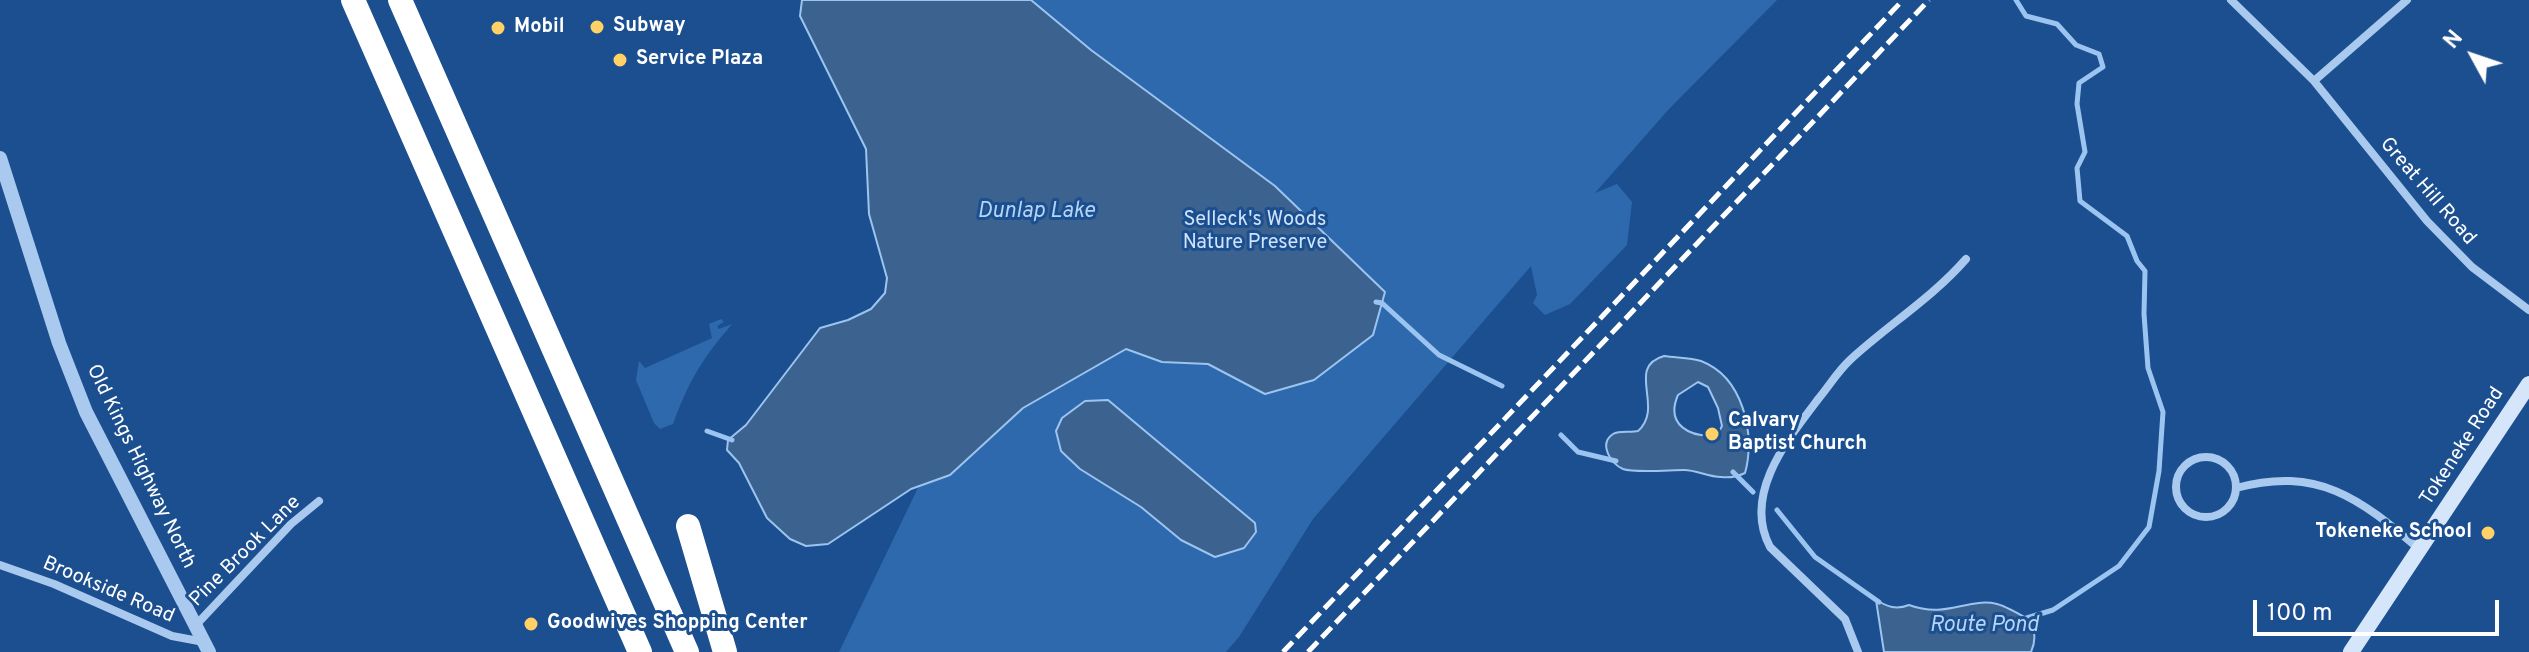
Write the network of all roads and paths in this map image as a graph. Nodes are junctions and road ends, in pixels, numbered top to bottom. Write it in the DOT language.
graph roads {
  1 [pos="353,0"];
  2 [pos="400,0"];
  3 [pos="2231,0"];
  4 [pos="2407,0"];
  5 [pos="2314,81"];
  6 [pos="0,158"];
  7 [pos="1966,259"];
  8 [pos="2529,310"];
  9 [pos="2529,384"];
  10 [pos="2236,488"];
  11 [pos="319,501"];
  12 [pos="688,526"];
  13 [pos="2420,549"];
  14 [pos="0,565"];
  15 [pos="196,625"];
  16 [pos="206,647"];
  17 [pos="640,652"];
  18 [pos="687,652"];
  19 [pos="725,652"];
  20 [pos="1858,652"];
  21 [pos="2351,652"];
  1 -- 17 [label="highway"];
  2 -- 18 [label="highway"];
  3 -- 5 [label="street, Great Hill Road"];
  4 -- 5 [label="street"];
  5 -- 8 [label="street, Great Hill Road"];
  6 -- 15 [label="street, Old Kings Highway North"];
  7 -- 20 [label="street"];
  9 -- 13 [label="main road, Tokeneke Road"];
  10 -- 10 [label="street"];
  10 -- 13 [label="street"];
  11 -- 15 [label="street, Pine Brook Lane"];
  12 -- 19 [label="highway"];
  13 -- 21 [label="main road, Tokeneke Road"];
  14 -- 16 [label="street, Brookside Road"];
  15 -- 16 [label="street, Old Kings Highway North"];
}
